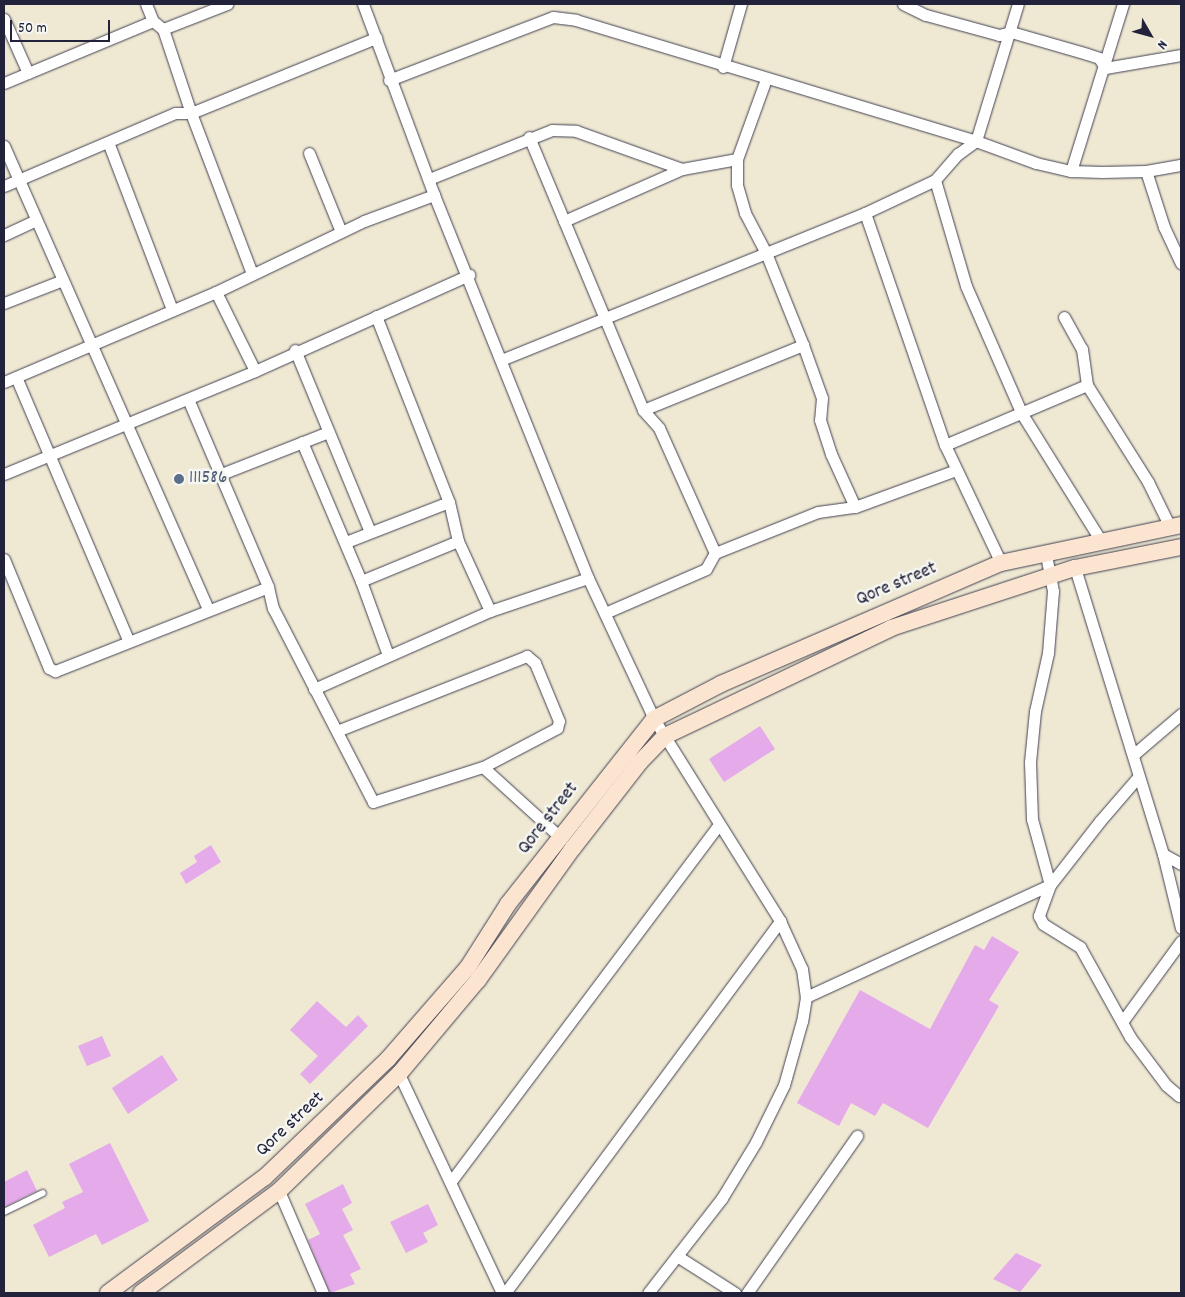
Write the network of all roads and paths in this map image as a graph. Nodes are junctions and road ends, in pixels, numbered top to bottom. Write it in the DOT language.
graph roads {
  1 [pos="146,4"];
  2 [pos="226,4"];
  3 [pos="363,4"];
  4 [pos="741,4"];
  5 [pos="903,4"];
  6 [pos="1018,4"];
  7 [pos="1123,4"];
  8 [pos="4,18"];
  9 [pos="153,21"];
  10 [pos="164,29"];
  11 [pos="1011,32"];
  12 [pos="376,38"];
  13 [pos="1181,54"];
  14 [pos="722,67"];
  15 [pos="1105,68"];
  16 [pos="28,73"];
  17 [pos="766,79"];
  18 [pos="389,80"];
  19 [pos="4,83"];
  20 [pos="191,113"];
  21 [pos="529,137"];
  22 [pos="976,141"];
  23 [pos="108,142"];
  24 [pos="4,146"];
  25 [pos="308,153"];
  26 [pos="737,159"];
  27 [pos="1181,166"];
  28 [pos="682,169"];
  29 [pos="1071,171"];
  30 [pos="1146,171"];
  31 [pos="18,179"];
  32 [pos="429,180"];
  33 [pos="935,180"];
  34 [pos="4,186"];
  35 [pos="434,195"];
  36 [pos="865,214"];
  37 [pos="36,220"];
  38 [pos="564,221"];
  39 [pos="341,232"];
  40 [pos="4,235"];
  41 [pos="766,253"];
  42 [pos="1181,263"];
  43 [pos="252,274"];
  44 [pos="469,275"];
  45 [pos="63,280"];
  46 [pos="216,292"];
  47 [pos="4,303"];
  48 [pos="172,310"];
  49 [pos="376,316"];
  50 [pos="604,317"];
  51 [pos="1064,317"];
  52 [pos="803,345"];
  53 [pos="92,346"];
  54 [pos="295,350"];
  55 [pos="501,360"];
  56 [pos="255,371"];
  57 [pos="16,377"];
  58 [pos="4,382"];
  59 [pos="1087,385"];
  60 [pos="188,399"];
  61 [pos="643,410"];
  62 [pos="1022,414"];
  63 [pos="124,424"];
  64 [pos="328,432"];
  65 [pos="302,442"];
  66 [pos="945,445"];
  67 [pos="50,455"];
  68 [pos="956,470"];
  69 [pos="4,474"];
  70 [pos="221,474"];
  71 [pos="448,502"];
  72 [pos="855,507"];
  73 [pos="1176,526"];
  74 [pos="370,532"];
  75 [pos="1129,535"];
  76 [pos="458,541"];
  77 [pos="1101,541"];
  78 [pos="346,542"];
  79 [pos="1181,548"];
  80 [pos="715,553"];
  81 [pos="1046,555"];
  82 [pos="1134,556"];
  83 [pos="4,559"];
  84 [pos="1002,563"];
  85 [pos="1075,568"];
  86 [pos="1050,577"];
  87 [pos="588,578"];
  88 [pos="362,580"];
  89 [pos="268,587"];
  90 [pos="208,609"];
  91 [pos="490,611"];
  92 [pos="605,613"];
  93 [pos="128,640"];
  94 [pos="388,655"];
  95 [pos="314,690"];
  96 [pos="1181,714"];
  97 [pos="654,719"];
  98 [pos="336,732"];
  99 [pos="665,736"];
  100 [pos="1133,755"];
  101 [pos="483,767"];
  102 [pos="1138,777"];
  103 [pos="718,826"];
  104 [pos="560,837"];
  105 [pos="1163,854"];
  106 [pos="1181,864"];
  107 [pos="1050,885"];
  108 [pos="780,921"];
  109 [pos="1181,928"];
  110 [pos="1181,942"];
  111 [pos="806,997"];
  112 [pos="1122,1022"];
  113 [pos="399,1074"];
  114 [pos="1179,1096"];
  115 [pos="857,1136"];
  116 [pos="452,1180"];
  117 [pos="278,1191"];
  118 [pos="43,1193"];
  119 [pos="4,1212"];
  120 [pos="677,1256"];
  121 [pos="108,1293"];
  122 [pos="141,1293"];
  123 [pos="323,1293"];
  124 [pos="503,1293"];
  125 [pos="648,1293"];
  126 [pos="735,1293"];
  127 [pos="747,1293"];
  1 -- 9 [label="street"];
  2 -- 10 [label="street"];
  3 -- 12 [label="street"];
  4 -- 14 [label="street"];
  5 -- 11 [label="street"];
  6 -- 11 [label="street"];
  7 -- 15 [label="street"];
  8 -- 16 [label="street"];
  9 -- 10 [label="street"];
  9 -- 16 [label="street"];
  10 -- 20 [label="street"];
  11 -- 15 [label="street"];
  11 -- 22 [label="street"];
  12 -- 18 [label="street"];
  12 -- 20 [label="street"];
  13 -- 15 [label="street"];
  14 -- 17 [label="street"];
  14 -- 18 [label="street"];
  15 -- 29 [label="street"];
  16 -- 19 [label="street"];
  17 -- 22 [label="street"];
  17 -- 26 [label="street"];
  18 -- 32 [label="street"];
  20 -- 23 [label="street"];
  20 -- 43 [label="street"];
  21 -- 28 [label="street"];
  21 -- 32 [label="street"];
  21 -- 38 [label="street"];
  22 -- 29 [label="street"];
  22 -- 33 [label="street"];
  23 -- 31 [label="street"];
  23 -- 48 [label="street"];
  24 -- 31 [label="street"];
  25 -- 39 [label="street"];
  26 -- 28 [label="street"];
  26 -- 41 [label="street"];
  27 -- 30 [label="street"];
  28 -- 38 [label="street"];
  29 -- 30 [label="street"];
  30 -- 42 [label="street"];
  31 -- 34 [label="street"];
  31 -- 37 [label="street"];
  32 -- 35 [label="street"];
  33 -- 36 [label="street"];
  33 -- 62 [label="street"];
  35 -- 39 [label="street"];
  35 -- 44 [label="street"];
  36 -- 41 [label="street"];
  36 -- 66 [label="street"];
  37 -- 40 [label="street"];
  37 -- 45 [label="street"];
  38 -- 50 [label="street"];
  39 -- 43 [label="street"];
  41 -- 50 [label="street"];
  41 -- 52 [label="street"];
  43 -- 46 [label="street"];
  44 -- 49 [label="street"];
  44 -- 55 [label="street"];
  45 -- 47 [label="street"];
  45 -- 53 [label="street"];
  46 -- 48 [label="street"];
  46 -- 56 [label="street"];
  48 -- 53 [label="street"];
  49 -- 54 [label="street"];
  49 -- 71 [label="street"];
  50 -- 55 [label="street"];
  50 -- 61 [label="street"];
  51 -- 59 [label="street"];
  52 -- 61 [label="street"];
  52 -- 72 [label="street"];
  53 -- 57 [label="street"];
  53 -- 63 [label="street"];
  54 -- 56 [label="street"];
  54 -- 64 [label="street"];
  55 -- 87 [label="street"];
  56 -- 60 [label="street"];
  57 -- 58 [label="street"];
  57 -- 67 [label="street"];
  59 -- 62 [label="street"];
  59 -- 73 [label="street"];
  60 -- 63 [label="street"];
  60 -- 70 [label="street"];
  61 -- 80 [label="street"];
  62 -- 66 [label="street"];
  62 -- 77 [label="street"];
  63 -- 67 [label="street"];
  63 -- 90 [label="street"];
  64 -- 65 [label="street"];
  64 -- 74 [label="street"];
  65 -- 70 [label="street"];
  65 -- 78 [label="street"];
  66 -- 68 [label="street"];
  67 -- 69 [label="street"];
  67 -- 93 [label="street"];
  68 -- 72 [label="street"];
  68 -- 84 [label="street"];
  70 -- 89 [label="street"];
  71 -- 74 [label="street"];
  71 -- 76 [label="street"];
  72 -- 80 [label="street"];
  73 -- 75 [label="street, Qore street"];
  74 -- 78 [label="street"];
  75 -- 77 [label="street, Qore street"];
  75 -- 82 [label="street"];
  76 -- 88 [label="street"];
  76 -- 91 [label="street"];
  77 -- 81 [label="street, Qore street"];
  78 -- 88 [label="street"];
  79 -- 82 [label="street, Qore street"];
  80 -- 92 [label="street"];
  81 -- 84 [label="street, Qore street"];
  81 -- 86 [label="street"];
  82 -- 85 [label="street, Qore street"];
  83 -- 93 [label="street"];
  84 -- 97 [label="street, Qore street"];
  85 -- 86 [label="street, Qore street"];
  85 -- 100 [label="street"];
  86 -- 99 [label="street, Qore street"];
  86 -- 107 [label="street"];
  87 -- 91 [label="street"];
  87 -- 92 [label="street"];
  88 -- 94 [label="street"];
  89 -- 90 [label="street"];
  89 -- 95 [label="street"];
  90 -- 93 [label="street"];
  91 -- 94 [label="street"];
  92 -- 97 [label="street"];
  94 -- 95 [label="street"];
  95 -- 98 [label="street"];
  96 -- 100 [label="street"];
  97 -- 99 [label="street"];
  97 -- 104 [label="street, Qore street"];
  98 -- 101 [label="street"];
  98 -- 101 [label="street"];
  99 -- 103 [label="street"];
  99 -- 113 [label="street, Qore street"];
  100 -- 102 [label="street"];
  101 -- 104 [label="street"];
  102 -- 105 [label="street"];
  102 -- 107 [label="street"];
  103 -- 108 [label="street"];
  103 -- 116 [label="street"];
  104 -- 121 [label="street, Qore street"];
  105 -- 106 [label="street"];
  105 -- 109 [label="street"];
  107 -- 111 [label="street"];
  107 -- 112 [label="street"];
  108 -- 111 [label="street"];
  108 -- 124 [label="street"];
  110 -- 112 [label="street"];
  111 -- 120 [label="street"];
  112 -- 114 [label="street"];
  113 -- 116 [label="street"];
  113 -- 117 [label="street, Qore street"];
  115 -- 127 [label="street"];
  116 -- 124 [label="street"];
  117 -- 122 [label="street, Qore street"];
  117 -- 123 [label="street"];
  118 -- 119 [label="lane"];
  120 -- 125 [label="street"];
  120 -- 126 [label="street"];
}
